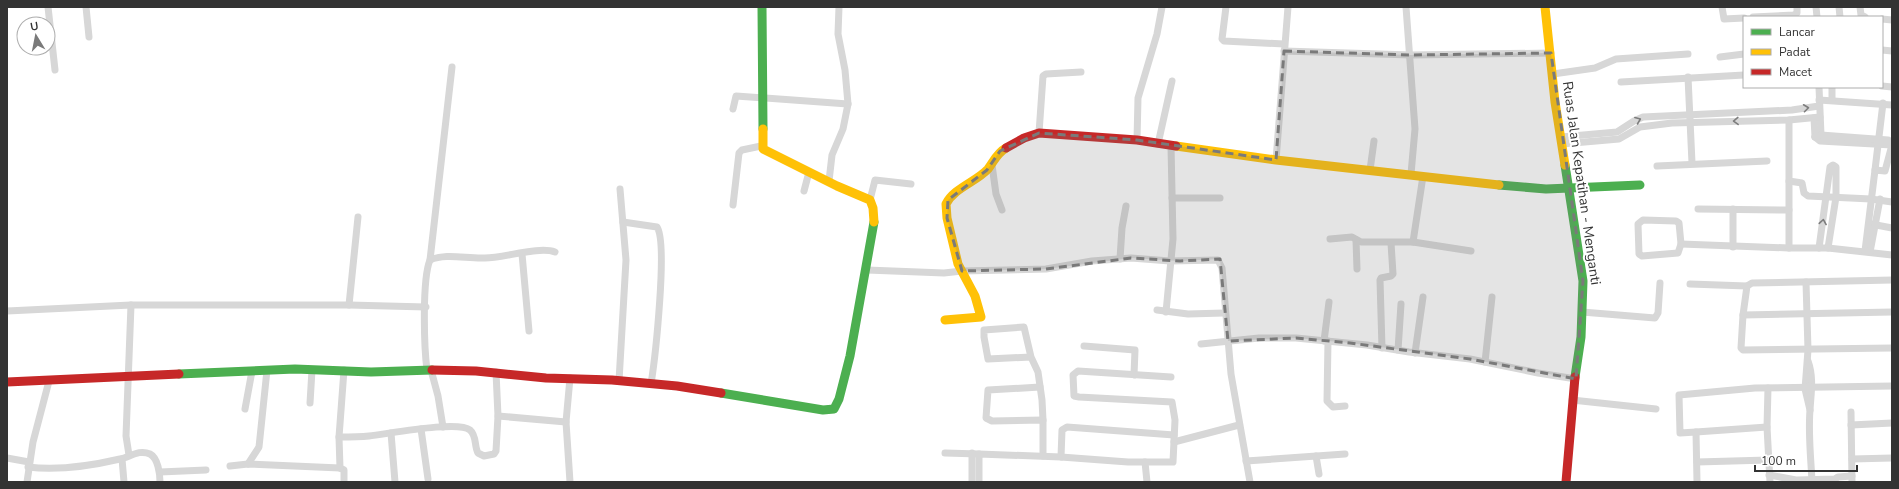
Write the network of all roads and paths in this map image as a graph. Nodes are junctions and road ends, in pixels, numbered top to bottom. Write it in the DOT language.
graph roads {
  1 [pos="48,7"];
  2 [pos="86,7"];
  3 [pos="762,7"];
  4 [pos="839,7"];
  5 [pos="1162,7"];
  6 [pos="1226,7"];
  7 [pos="1288,7"];
  8 [pos="1406,7"];
  9 [pos="1545,7"];
  10 [pos="1722,7"];
  11 [pos="1797,7"];
  12 [pos="1860,7"];
  13 [pos="1778,16"];
  14 [pos="1864,16"];
  15 [pos="1743,18"];
  16 [pos="89,37"];
  17 [pos="1284,48"];
  18 [pos="1551,53"];
  19 [pos="1688,54"];
  20 [pos="1743,54"];
  21 [pos="1411,55"];
  22 [pos="1720,57"];
  23 [pos="452,67"];
  24 [pos="54,70"];
  25 [pos="1081,72"];
  26 [pos="1553,74"];
  27 [pos="1743,76"];
  28 [pos="1688,78"];
  29 [pos="1172,81"];
  30 [pos="1621,82"];
  31 [pos="1819,88"];
  32 [pos="1832,88"];
  33 [pos="764,98"];
  34 [pos="1832,100"];
  35 [pos="1819,103"];
  36 [pos="1883,103"];
  37 [pos="848,104"];
  38 [pos="1892,105"];
  39 [pos="733,109"];
  40 [pos="1758,111"];
  41 [pos="1689,114"];
  42 [pos="1817,118"];
  43 [pos="1789,120"];
  44 [pos="1758,121"];
  45 [pos="1690,123"];
  46 [pos="1625,127"];
  47 [pos="1040,133"];
  48 [pos="1626,135"];
  49 [pos="1605,137"];
  50 [pos="1137,140"];
  51 [pos="1561,140"];
  52 [pos="1892,140"];
  53 [pos="1374,141"];
  54 [pos="1878,142"];
  55 [pos="1158,144"];
  56 [pos="1892,145"];
  57 [pos="761,146"];
  58 [pos="1171,146"];
  59 [pos="1276,160"];
  60 [pos="1767,161"];
  61 [pos="1692,163"];
  62 [pos="992,165"];
  63 [pos="1657,166"];
  64 [pos="1370,170"];
  65 [pos="1875,170"];
  66 [pos="810,172"];
  67 [pos="1888,172"];
  68 [pos="1411,174"];
  69 [pos="1423,176"];
  70 [pos="829,181"];
  71 [pos="1789,182"];
  72 [pos="911,184"];
  73 [pos="1640,185"];
  74 [pos="1569,188"];
  75 [pos="620,189"];
  76 [pos="804,191"];
  77 [pos="1827,197"];
  78 [pos="1836,197"];
  79 [pos="1172,198"];
  80 [pos="1220,198"];
  81 [pos="1871,199"];
  82 [pos="1880,199"];
  83 [pos="870,200"];
  84 [pos="1892,202"];
  85 [pos="733,205"];
  86 [pos="1126,206"];
  87 [pos="1698,209"];
  88 [pos="1733,209"];
  89 [pos="1002,210"];
  90 [pos="1789,210"];
  91 [pos="358,218"];
  92 [pos="624,222"];
  93 [pos="1872,224"];
  94 [pos="1892,228"];
  95 [pos="1330,239"];
  96 [pos="1356,240"];
  97 [pos="1413,242"];
  98 [pos="1391,243"];
  99 [pos="1681,244"];
  100 [pos="1733,246"];
  101 [pos="1789,248"];
  102 [pos="1819,248"];
  103 [pos="1828,248"];
  104 [pos="1472,251"];
  105 [pos="1868,251"];
  106 [pos="555,252"];
  107 [pos="522,254"];
  108 [pos="1892,255"];
  109 [pos="1120,259"];
  110 [pos="430,260"];
  111 [pos="1170,261"];
  112 [pos="1357,269"];
  113 [pos="867,270"];
  114 [pos="962,271"];
  115 [pos="1892,280"];
  116 [pos="1806,282"];
  117 [pos="1660,283"];
  118 [pos="1690,284"];
  119 [pos="1747,286"];
  120 [pos="1492,296"];
  121 [pos="1422,297"];
  122 [pos="1329,302"];
  123 [pos="1401,304"];
  124 [pos="131,305"];
  125 [pos="349,305"];
  126 [pos="426,307"];
  127 [pos="1157,310"];
  128 [pos="7,311"];
  129 [pos="1166,312"];
  130 [pos="1582,312"];
  131 [pos="1892,312"];
  132 [pos="1224,313"];
  133 [pos="1808,314"];
  134 [pos="1743,315"];
  135 [pos="945,320"];
  136 [pos="530,331"];
  137 [pos="1228,341"];
  138 [pos="1326,341"];
  139 [pos="1201,344"];
  140 [pos="1084,346"];
  141 [pos="1382,348"];
  142 [pos="1892,348"];
  143 [pos="1398,350"];
  144 [pos="1808,350"];
  145 [pos="1415,353"];
  146 [pos="1031,357"];
  147 [pos="1485,362"];
  148 [pos="267,370"];
  149 [pos="312,370"];
  150 [pos="344,370"];
  151 [pos="429,370"];
  152 [pos="252,371"];
  153 [pos="496,372"];
  154 [pos="1134,375"];
  155 [pos="129,376"];
  156 [pos="1171,377"];
  157 [pos="570,378"];
  158 [pos="1576,379"];
  159 [pos="619,380"];
  160 [pos="49,381"];
  161 [pos="7,382"];
  162 [pos="651,384"];
  163 [pos="1892,386"];
  164 [pos="1040,387"];
  165 [pos="1768,388"];
  166 [pos="1808,388"];
  167 [pos="1572,400"];
  168 [pos="310,403"];
  169 [pos="1345,406"];
  170 [pos="245,409"];
  171 [pos="1656,410"];
  172 [pos="1851,412"];
  173 [pos="498,416"];
  174 [pos="1043,420"];
  175 [pos="566,422"];
  176 [pos="1892,423"];
  177 [pos="1239,425"];
  178 [pos="1851,425"];
  179 [pos="443,427"];
  180 [pos="1767,427"];
  181 [pos="421,429"];
  182 [pos="1696,432"];
  183 [pos="391,433"];
  184 [pos="338,437"];
  185 [pos="1174,439"];
  186 [pos="945,453"];
  187 [pos="975,454"];
  188 [pos="1345,454"];
  189 [pos="129,455"];
  190 [pos="1045,456"];
  191 [pos="1316,456"];
  192 [pos="1060,457"];
  193 [pos="7,458"];
  194 [pos="1892,458"];
  195 [pos="122,459"];
  196 [pos="1852,459"];
  197 [pos="1768,460"];
  198 [pos="1246,461"];
  199 [pos="1145,462"];
  200 [pos="1697,462"];
  201 [pos="28,464"];
  202 [pos="248,464"];
  203 [pos="230,466"];
  204 [pos="340,468"];
  205 [pos="206,470"];
  206 [pos="160,472"];
  207 [pos="1319,474"];
  208 [pos="1770,478"];
  209 [pos="428,479"];
  210 [pos="1852,479"];
  211 [pos="1794,481"];
  212 [pos="1812,481"];
  213 [pos="1836,481"];
  214 [pos="27,482"];
  215 [pos="124,482"];
  216 [pos="160,482"];
  217 [pos="344,482"];
  218 [pos="395,482"];
  219 [pos="570,482"];
  220 [pos="972,482"];
  221 [pos="979,482"];
  222 [pos="1147,482"];
  223 [pos="1250,482"];
  224 [pos="1566,482"];
  225 [pos="1697,482"];
  1 -- 24 [label="street"];
  2 -- 16 [label="street"];
  3 -- 33 [label="street"];
  4 -- 37 [label="street"];
  5 -- 50 [label="street"];
  6 -- 17 [label="street"];
  7 -- 17 [label="street"];
  8 -- 21 [label="street"];
  9 -- 18 [label="street, Ruas Jalan Kepatihan - Menganti"];
  10 -- 15 [label="street"];
  11 -- 13 [label="street"];
  12 -- 14 [label="street"];
  17 -- 21 [label="street"];
  17 -- 59 [label="street"];
  18 -- 21 [label="street"];
  18 -- 26 [label="street, Ruas Jalan Kepatihan - Menganti"];
  19 -- 26 [label="street"];
  20 -- 22 [label="street"];
  21 -- 68 [label="street"];
  23 -- 110 [label="street"];
  25 -- 47 [label="street"];
  26 -- 51 [label="street, Ruas Jalan Kepatihan - Menganti"];
  27 -- 28 [label="street"];
  28 -- 30 [label="street"];
  28 -- 41 [label="street"];
  29 -- 55 [label="street"];
  31 -- 35 [label="street"];
  32 -- 34 [label="street"];
  33 -- 37 [label="street"];
  33 -- 39 [label="street"];
  33 -- 57 [label="street"];
  34 -- 35 [label="street"];
  34 -- 36 [label="street"];
  40 -- 35 [label="street, one-way"];
  35 -- 42 [label="street"];
  36 -- 38 [label="street"];
  36 -- 54 [label="street"];
  37 -- 70 [label="street"];
  40 -- 41 [label="street"];
  40 -- 44 [label="street"];
  41 -- 45 [label="street"];
  46 -- 41 [label="street, one-way"];
  42 -- 43 [label="street"];
  42 -- 54 [label="street"];
  43 -- 44 [label="street"];
  43 -- 71 [label="street"];
  44 -- 45 [label="street, one-way"];
  45 -- 48 [label="street"];
  45 -- 61 [label="street"];
  46 -- 48 [label="street"];
  46 -- 49 [label="street"];
  47 -- 50 [label="street"];
  47 -- 62 [label="street"];
  48 -- 49 [label="street"];
  49 -- 51 [label="street"];
  50 -- 55 [label="street"];
  51 -- 74 [label="street, Ruas Jalan Kepatihan - Menganti"];
  52 -- 54 [label="street"];
  53 -- 64 [label="street"];
  54 -- 56 [label="street"];
  54 -- 65 [label="street"];
  55 -- 58 [label="street"];
  56 -- 67 [label="street"];
  57 -- 66 [label="street"];
  57 -- 85 [label="street"];
  58 -- 59 [label="street"];
  58 -- 79 [label="street"];
  59 -- 64 [label="street"];
  60 -- 61 [label="street"];
  61 -- 63 [label="street"];
  62 -- 89 [label="street"];
  62 -- 114 [label="street"];
  64 -- 68 [label="street"];
  65 -- 67 [label="street"];
  65 -- 81 [label="street"];
  66 -- 70 [label="street"];
  66 -- 76 [label="street"];
  68 -- 69 [label="street"];
  69 -- 74 [label="street"];
  69 -- 97 [label="street"];
  70 -- 83 [label="street"];
  71 -- 77 [label="street"];
  71 -- 90 [label="street"];
  72 -- 83 [label="street"];
  73 -- 74 [label="street"];
  74 -- 130 [label="street, Ruas Jalan Kepatihan - Menganti"];
  75 -- 92 [label="street"];
  77 -- 78 [label="street"];
  77 -- 78 [label="street"];
  102 -- 77 [label="street, one-way"];
  78 -- 81 [label="street"];
  78 -- 103 [label="street"];
  79 -- 80 [label="street"];
  79 -- 111 [label="street"];
  81 -- 82 [label="street"];
  81 -- 93 [label="street"];
  82 -- 84 [label="street"];
  82 -- 93 [label="street"];
  83 -- 113 [label="street"];
  86 -- 109 [label="street"];
  87 -- 88 [label="street"];
  88 -- 90 [label="street"];
  88 -- 100 [label="street"];
  90 -- 101 [label="street"];
  91 -- 125 [label="street"];
  92 -- 159 [label="street"];
  92 -- 162 [label="street"];
  93 -- 94 [label="street"];
  93 -- 105 [label="street"];
  95 -- 96 [label="street"];
  96 -- 98 [label="street"];
  96 -- 112 [label="street"];
  97 -- 98 [label="street"];
  97 -- 104 [label="street"];
  98 -- 141 [label="street"];
  99 -- 99 [label="street"];
  99 -- 100 [label="street"];
  100 -- 101 [label="street"];
  101 -- 102 [label="street"];
  102 -- 103 [label="street"];
  103 -- 105 [label="street"];
  105 -- 108 [label="street"];
  106 -- 107 [label="street"];
  107 -- 110 [label="street"];
  107 -- 136 [label="street"];
  109 -- 111 [label="street"];
  109 -- 114 [label="street"];
  110 -- 126 [label="street"];
  111 -- 129 [label="street"];
  111 -- 132 [label="street"];
  113 -- 114 [label="street"];
  113 -- 162 [label="street"];
  114 -- 135 [label="street"];
  115 -- 116 [label="street"];
  116 -- 119 [label="street"];
  116 -- 133 [label="street"];
  117 -- 130 [label="street"];
  118 -- 119 [label="street"];
  119 -- 134 [label="street"];
  120 -- 147 [label="street"];
  121 -- 145 [label="street"];
  122 -- 138 [label="street"];
  123 -- 143 [label="street"];
  124 -- 125 [label="street"];
  124 -- 128 [label="street"];
  124 -- 155 [label="street"];
  125 -- 126 [label="street"];
  126 -- 151 [label="street"];
  127 -- 129 [label="street"];
  129 -- 132 [label="street"];
  130 -- 158 [label="street, Ruas Jalan Kepatihan - Menganti"];
  131 -- 133 [label="street"];
  132 -- 137 [label="street"];
  133 -- 134 [label="street"];
  133 -- 144 [label="street"];
  134 -- 144 [label="street"];
  137 -- 138 [label="street"];
  137 -- 139 [label="street"];
  137 -- 177 [label="street"];
  138 -- 141 [label="street"];
  138 -- 169 [label="street"];
  140 -- 154 [label="street"];
  141 -- 143 [label="street"];
  142 -- 144 [label="street"];
  143 -- 145 [label="street"];
  144 -- 166 [label="street"];
  145 -- 147 [label="street"];
  146 -- 146 [label="street"];
  146 -- 164 [label="street"];
  147 -- 158 [label="street"];
  148 -- 149 [label="street"];
  148 -- 152 [label="street"];
  148 -- 202 [label="street"];
  149 -- 150 [label="street"];
  149 -- 168 [label="street"];
  150 -- 151 [label="street"];
  150 -- 184 [label="street"];
  151 -- 153 [label="street"];
  151 -- 179 [label="street"];
  152 -- 155 [label="street"];
  152 -- 170 [label="street"];
  153 -- 157 [label="street"];
  153 -- 173 [label="street"];
  154 -- 156 [label="street"];
  154 -- 185 [label="street"];
  155 -- 160 [label="street"];
  155 -- 189 [label="street"];
  157 -- 159 [label="street"];
  157 -- 175 [label="street"];
  158 -- 167 [label="street, Ruas Jalan Kepatihan - Menganti"];
  159 -- 162 [label="street"];
  160 -- 161 [label="street"];
  160 -- 201 [label="street"];
  163 -- 166 [label="street"];
  164 -- 174 [label="street"];
  164 -- 174 [label="street"];
  165 -- 166 [label="street"];
  165 -- 180 [label="street"];
  165 -- 182 [label="street"];
  166 -- 212 [label="street"];
  167 -- 171 [label="street"];
  167 -- 224 [label="street, Ruas Jalan Kepatihan - Menganti"];
  172 -- 178 [label="street"];
  173 -- 175 [label="street"];
  173 -- 179 [label="street"];
  174 -- 190 [label="street"];
  175 -- 219 [label="street"];
  176 -- 178 [label="street"];
  177 -- 185 [label="street"];
  177 -- 198 [label="street"];
  178 -- 196 [label="street"];
  179 -- 181 [label="street"];
  180 -- 182 [label="street"];
  180 -- 197 [label="street"];
  181 -- 183 [label="street"];
  181 -- 209 [label="street"];
  182 -- 200 [label="street"];
  183 -- 184 [label="street"];
  183 -- 218 [label="street"];
  184 -- 204 [label="street"];
  185 -- 192 [label="street"];
  185 -- 199 [label="street"];
  186 -- 187 [label="street"];
  187 -- 190 [label="street"];
  187 -- 220 [label="street"];
  187 -- 221 [label="street"];
  188 -- 191 [label="street"];
  189 -- 195 [label="street"];
  189 -- 206 [label="street"];
  190 -- 192 [label="street"];
  191 -- 198 [label="street"];
  191 -- 207 [label="street"];
  192 -- 199 [label="street"];
  193 -- 201 [label="street"];
  194 -- 196 [label="street"];
  195 -- 201 [label="street"];
  195 -- 215 [label="street"];
  196 -- 210 [label="street"];
  197 -- 200 [label="street"];
  197 -- 208 [label="street"];
  198 -- 223 [label="street"];
  199 -- 222 [label="street"];
  200 -- 225 [label="street"];
  201 -- 214 [label="street"];
  202 -- 203 [label="street"];
  202 -- 204 [label="street"];
  204 -- 217 [label="street"];
  205 -- 206 [label="street"];
  206 -- 216 [label="street"];
  208 -- 211 [label="street"];
  210 -- 213 [label="street"];
  211 -- 212 [label="street"];
  212 -- 213 [label="street"];
}
